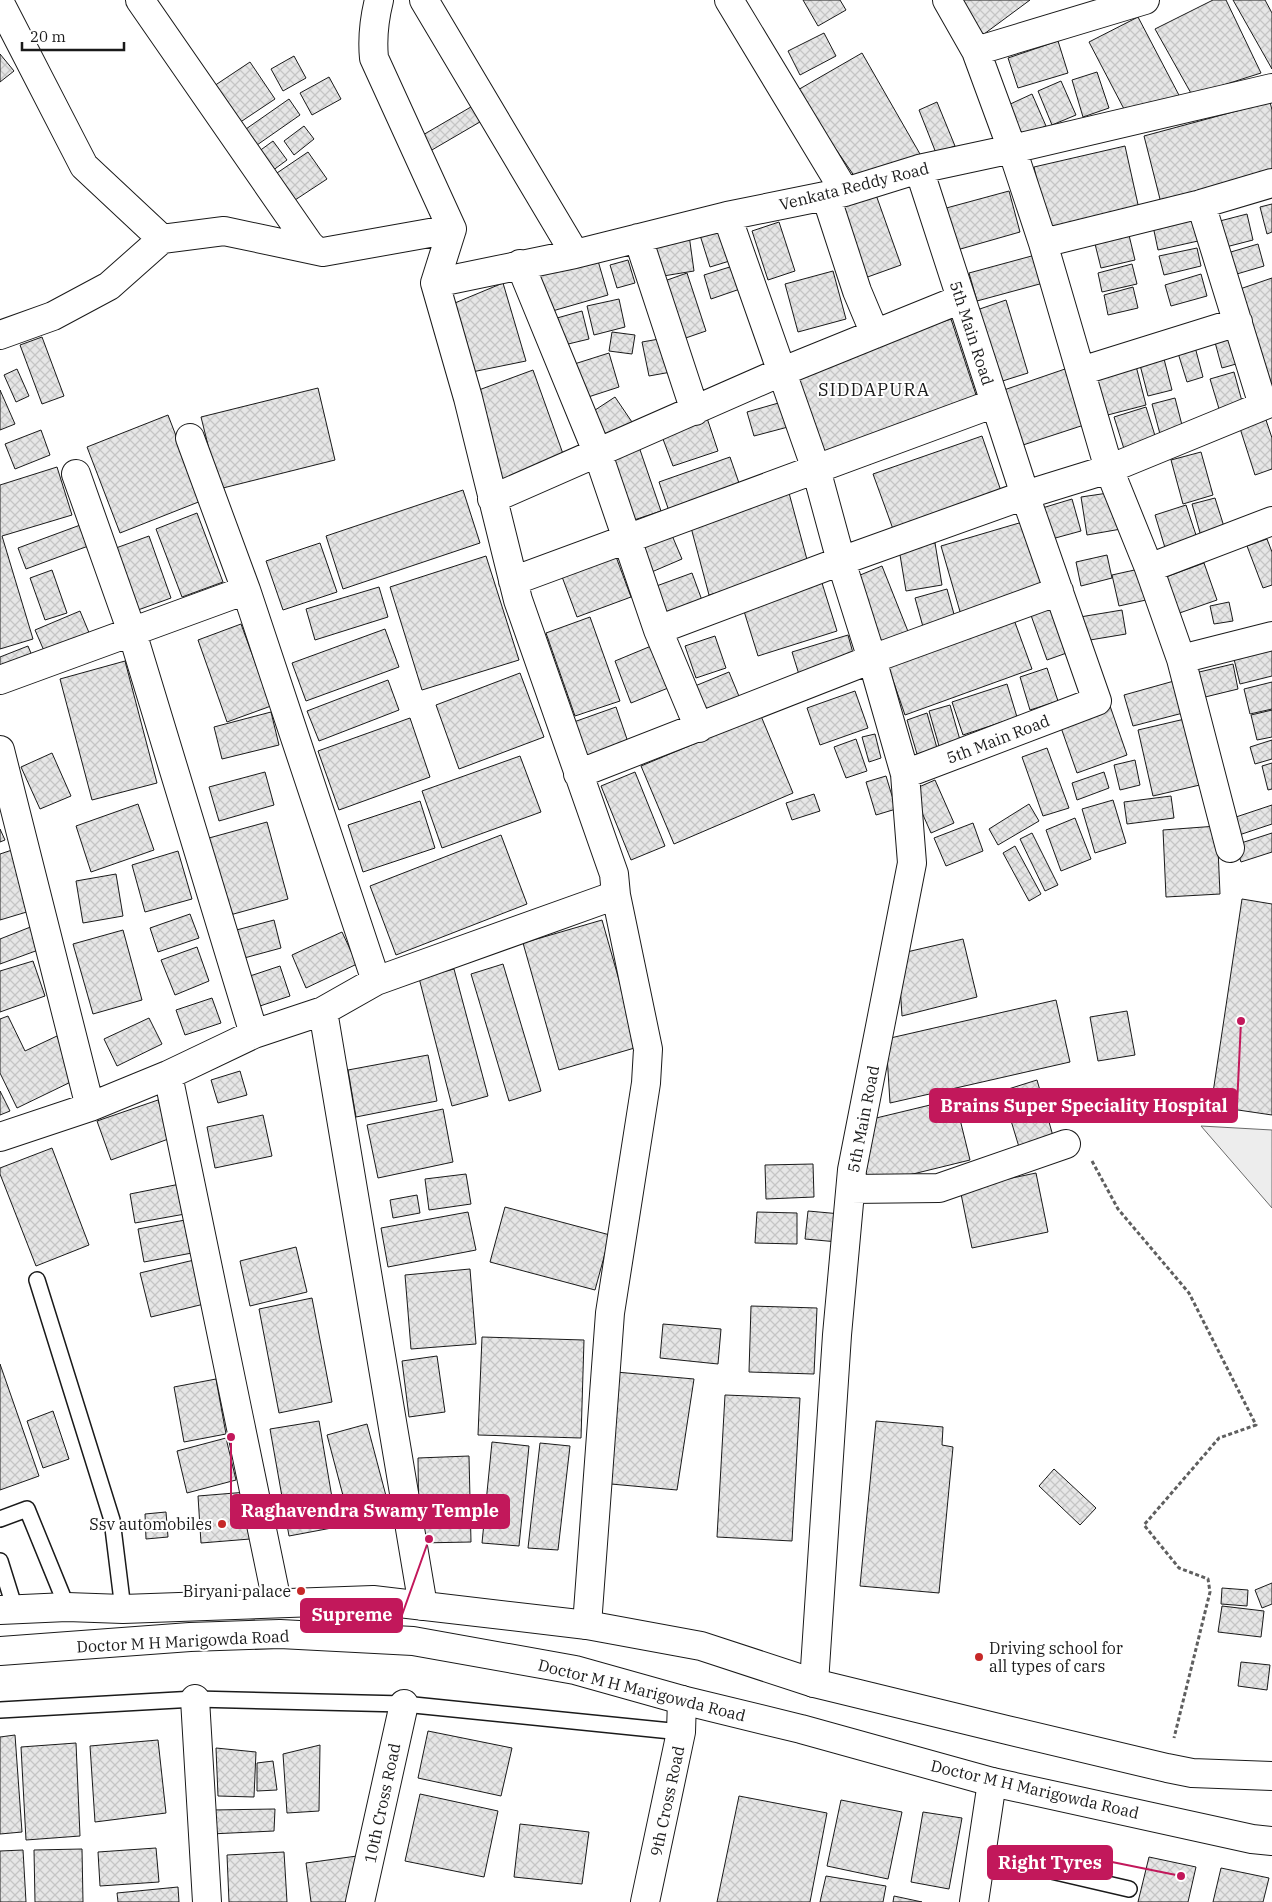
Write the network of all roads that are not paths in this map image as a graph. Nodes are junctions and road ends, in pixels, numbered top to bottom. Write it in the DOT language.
graph roads {
  1 [pos="140,0"];
  2 [pos="379,0"];
  3 [pos="424,0"];
  4 [pos="729,0"];
  5 [pos="947,0"];
  6 [pos="1144,0"];
  7 [pos="0,3"];
  8 [pos="1074,10"];
  9 [pos="976,51"];
  10 [pos="1271,90"];
  11 [pos="1012,149"];
  12 [pos="919,169"];
  13 [pos="1272,183"];
  14 [pos="836,194"];
  15 [pos="1201,204"];
  16 [pos="727,216"];
  17 [pos="452,228"];
  18 [pos="638,238"];
  19 [pos="162,239"];
  20 [pos="1043,243"];
  21 [pos="323,252"];
  22 [pos="575,254"];
  23 [pos="520,264"];
  24 [pos="435,283"];
  25 [pos="961,299"];
  26 [pos="1238,322"];
  27 [pos="875,334"];
  28 [pos="0,335"];
  29 [pos="1081,371"];
  30 [pos="782,372"];
  31 [pos="995,403"];
  32 [pos="1268,403"];
  33 [pos="695,411"];
  34 [pos="190,438"];
  35 [pos="598,454"];
  36 [pos="816,469"];
  37 [pos="1109,469"];
  38 [pos="76,474"];
  39 [pos="1025,495"];
  40 [pos="492,499"];
  41 [pos="1272,521"];
  42 [pos="627,538"];
  43 [pos="841,561"];
  44 [pos="1149,568"];
  45 [pos="513,581"];
  46 [pos="246,590"];
  47 [pos="1059,592"];
  48 [pos="658,630"];
  49 [pos="132,632"];
  50 [pos="1272,636"];
  51 [pos="872,659"];
  52 [pos="1181,660"];
  53 [pos="0,680"];
  54 [pos="699,728"];
  55 [pos="0,750"];
  56 [pos="578,774"];
  57 [pos="905,774"];
  58 [pos="1230,848"];
  59 [pos="616,895"];
  60 [pos="376,981"];
  61 [pos="323,1011"];
  62 [pos="254,1034"];
  63 [pos="168,1075"];
  64 [pos="90,1107"];
  65 [pos="0,1137"];
  66 [pos="1066,1144"];
  67 [pos="850,1189"];
  68 [pos="37,1280"];
  69 [pos="0,1519"];
  70 [pos="0,1561"];
  71 [pos="277,1602"];
  72 [pos="423,1606"];
  73 [pos="67,1607"];
  74 [pos="123,1609"];
  75 [pos="7,1610"];
  76 [pos="587,1625"];
  77 [pos="0,1651"];
  78 [pos="814,1683"];
  79 [pos="195,1699"];
  80 [pos="682,1700"];
  81 [pos="404,1704"];
  82 [pos="0,1710"];
  83 [pos="681,1732"];
  84 [pos="1272,1764"];
  85 [pos="1179,1770"];
  86 [pos="1272,1776"];
  87 [pos="992,1782"];
  88 [pos="1272,1841"];
  89 [pos="982,1855"];
  90 [pos="1129,1889"];
  91 [pos="207,1902"];
  92 [pos="360,1902"];
  93 [pos="645,1902"];
  94 [pos="974,1902"];
  1 -- 21 [label="street"];
  2 -- 17 [label="street"];
  3 -- 22 [label="street"];
  4 -- 14 [label="street"];
  5 -- 9 [label="street"];
  6 -- 8 [label="street"];
  7 -- 19 [label="street"];
  8 -- 9 [label="street"];
  9 -- 11 [label="street"];
  10 -- 11 [label="street, Venkata Reddy Road"];
  11 -- 12 [label="street, Venkata Reddy Road"];
  11 -- 20 [label="street"];
  12 -- 14 [label="street, Venkata Reddy Road"];
  12 -- 25 [label="street, 5th Main Road"];
  13 -- 15 [label="street"];
  14 -- 16 [label="street, Venkata Reddy Road"];
  14 -- 27 [label="street"];
  15 -- 20 [label="street"];
  15 -- 26 [label="street"];
  16 -- 18 [label="street, Venkata Reddy Road"];
  16 -- 30 [label="street"];
  17 -- 21 [label="street"];
  17 -- 24 [label="street"];
  18 -- 22 [label="street, Venkata Reddy Road"];
  18 -- 33 [label="street"];
  19 -- 21 [label="street"];
  19 -- 28 [label="street"];
  20 -- 29 [label="street"];
  22 -- 23 [label="street, Venkata Reddy Road"];
  23 -- 24 [label="street, Venkata Reddy Road"];
  23 -- 35 [label="street"];
  24 -- 40 [label="street"];
  25 -- 27 [label="street"];
  25 -- 31 [label="street, 5th Main Road"];
  26 -- 29 [label="street"];
  26 -- 32 [label="street"];
  27 -- 30 [label="street"];
  29 -- 37 [label="street"];
  30 -- 33 [label="street"];
  30 -- 36 [label="street"];
  31 -- 36 [label="street"];
  31 -- 39 [label="street, 5th Main Road"];
  32 -- 37 [label="street"];
  33 -- 35 [label="street"];
  34 -- 46 [label="street"];
  35 -- 40 [label="street"];
  35 -- 42 [label="street"];
  36 -- 42 [label="street"];
  36 -- 43 [label="street"];
  37 -- 39 [label="street"];
  37 -- 44 [label="street"];
  38 -- 49 [label="street"];
  39 -- 43 [label="street"];
  39 -- 47 [label="street, 5th Main Road"];
  40 -- 45 [label="street"];
  41 -- 44 [label="street"];
  42 -- 45 [label="street"];
  42 -- 48 [label="street"];
  43 -- 48 [label="street"];
  43 -- 51 [label="street"];
  44 -- 52 [label="street"];
  45 -- 56 [label="street"];
  46 -- 49 [label="street"];
  46 -- 60 [label="street"];
  47 -- 51 [label="street"];
  47 -- 57 [label="street, 5th Main Road"];
  48 -- 54 [label="street"];
  49 -- 53 [label="street"];
  49 -- 62 [label="street"];
  50 -- 52 [label="street"];
  51 -- 54 [label="street"];
  51 -- 57 [label="street"];
  52 -- 58 [label="street"];
  54 -- 56 [label="street"];
  55 -- 64 [label="street"];
  56 -- 59 [label="street"];
  57 -- 67 [label="street, 5th Main Road"];
  59 -- 60 [label="street"];
  59 -- 76 [label="street"];
  60 -- 61 [label="street"];
  61 -- 62 [label="street"];
  61 -- 72 [label="street"];
  62 -- 63 [label="street"];
  63 -- 64 [label="street"];
  63 -- 71 [label="street"];
  64 -- 65 [label="street"];
  66 -- 67 [label="street"];
  67 -- 78 [label="street, 5th Main Road"];
  68 -- 74 [label="lane"];
  69 -- 73 [label="lane"];
  70 -- 75 [label="lane"];
  71 -- 72 [label="street, Doctor M H Marigowda Road"];
  71 -- 74 [label="street, Doctor M H Marigowda Road"];
  72 -- 76 [label="street, Doctor M H Marigowda Road"];
  73 -- 74 [label="street, Doctor M H Marigowda Road"];
  73 -- 75 [label="street, Doctor M H Marigowda Road"];
  76 -- 78 [label="street, Doctor M H Marigowda Road"];
  77 -- 80 [label="street, Doctor M H Marigowda Road"];
  78 -- 85 [label="street, Doctor M H Marigowda Road"];
  79 -- 81 [label="lane"];
  79 -- 82 [label="lane"];
  79 -- 91 [label="street"];
  80 -- 83 [label="street, 9th Cross Road"];
  80 -- 87 [label="street, Doctor M H Marigowda Road"];
  81 -- 83 [label="lane"];
  81 -- 92 [label="street, 10th Cross Road"];
  83 -- 93 [label="street, 9th Cross Road"];
  84 -- 85 [label="street"];
  85 -- 86 [label="street, Doctor M H Marigowda Road"];
  87 -- 88 [label="street, Doctor M H Marigowda Road"];
  87 -- 89 [label="street"];
  89 -- 90 [label="lane"];
  89 -- 94 [label="street"];
}
